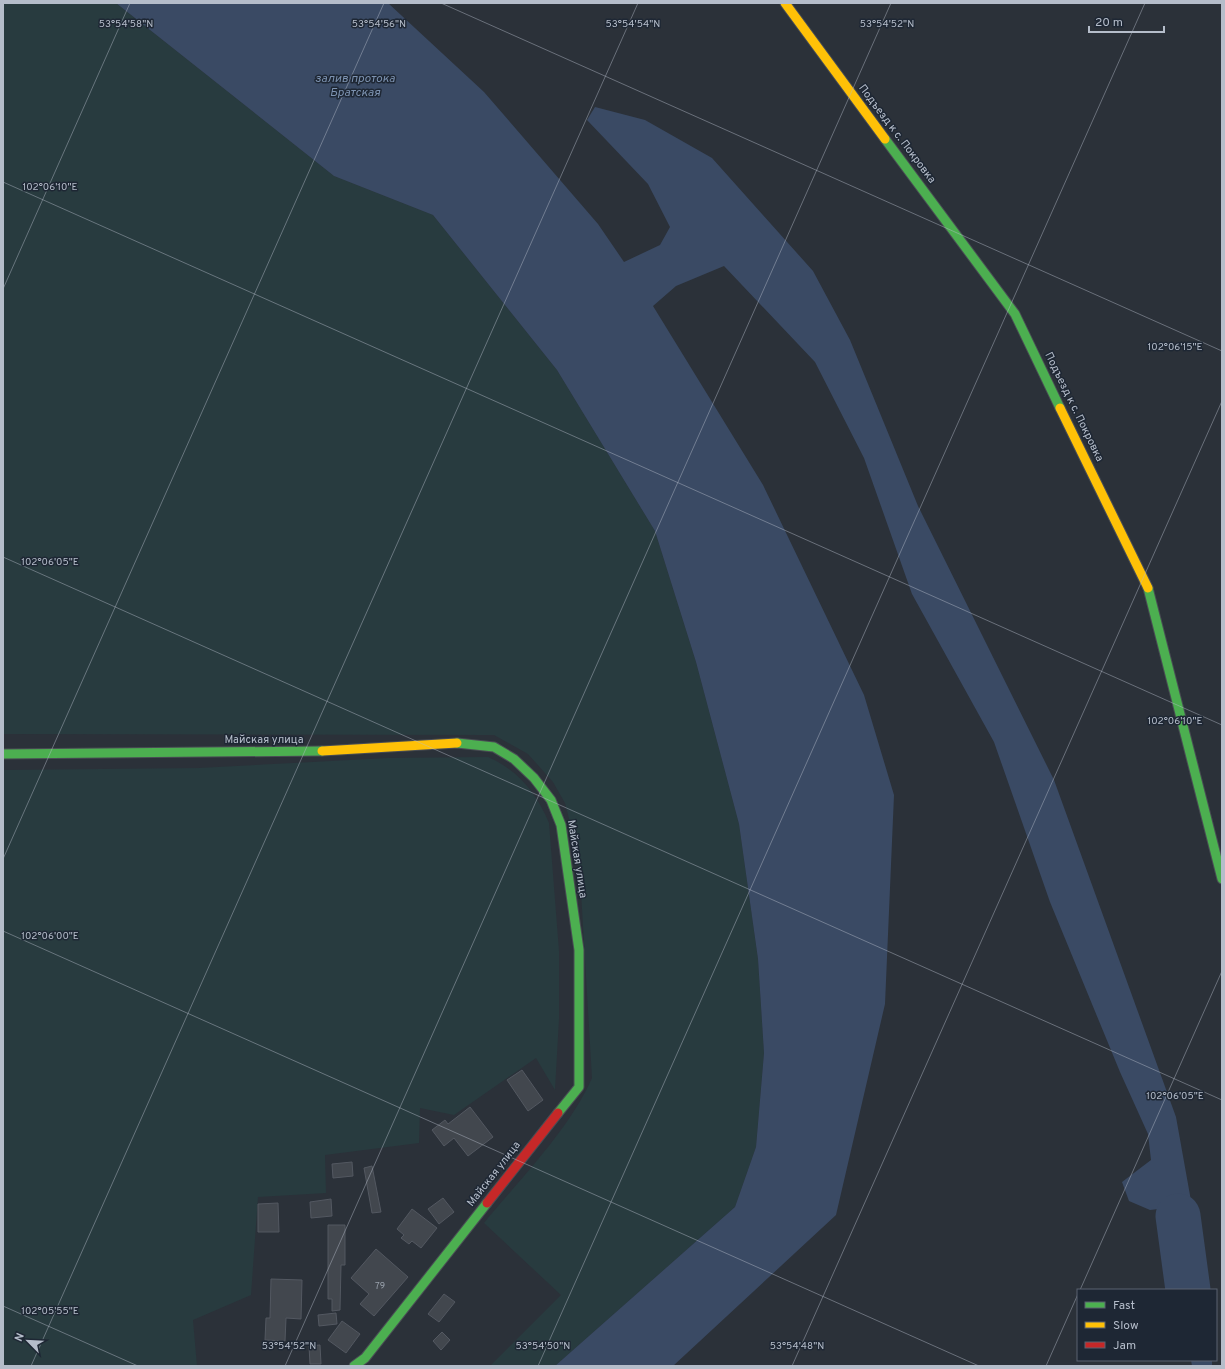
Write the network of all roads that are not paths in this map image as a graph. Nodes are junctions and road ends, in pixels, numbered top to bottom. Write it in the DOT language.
graph roads {
  1 [pos="785,3"];
  2 [pos="3,754"];
  3 [pos="1222,879"];
  4 [pos="354,1366"];
  1 -- 3 [label="street, Подъезд к с. Покровка"];
  2 -- 4 [label="street, Майская улица"];
}
